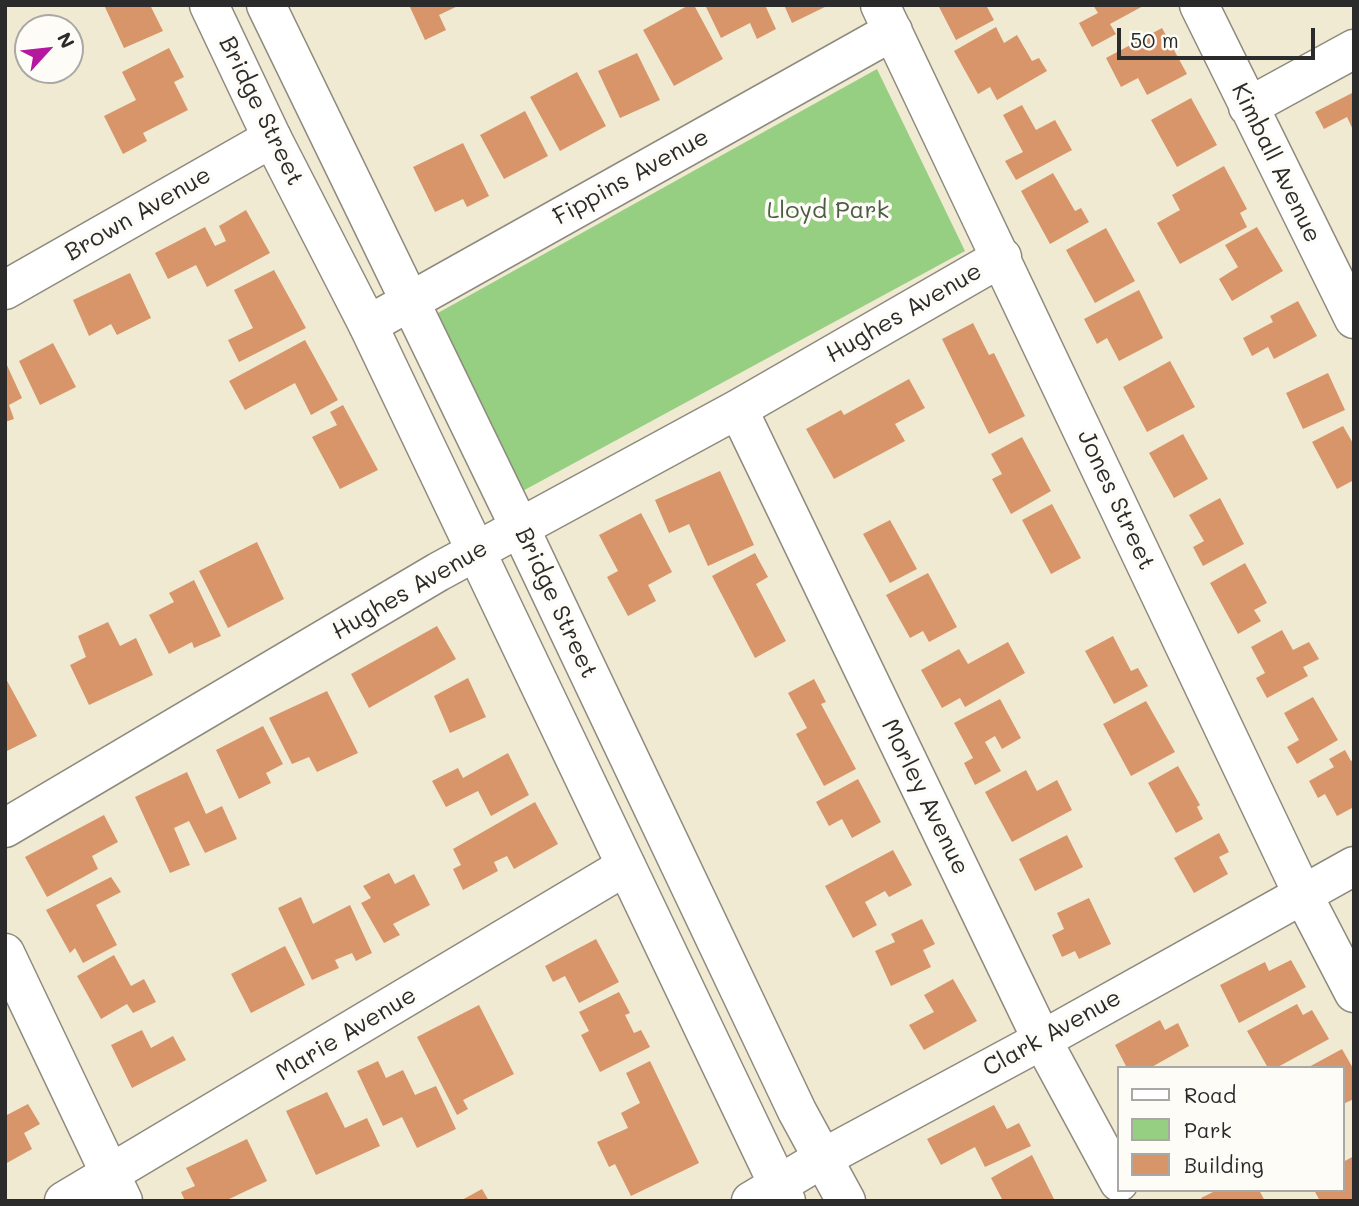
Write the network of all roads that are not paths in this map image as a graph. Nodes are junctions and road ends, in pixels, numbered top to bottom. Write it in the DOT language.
graph roads {
  1 [pos="209,5"];
  2 [pos="266,5"];
  3 [pos="1199,5"];
  4 [pos="887,18"];
  5 [pos="1354,49"];
  6 [pos="1248,107"];
  7 [pos="272,138"];
  8 [pos="1002,257"];
  9 [pos="5,290"];
  10 [pos="410,300"];
  11 [pos="1354,320"];
  12 [pos="369,325"];
  13 [pos="738,408"];
  14 [pos="519,526"];
  15 [pos="477,551"];
  16 [pos="5,828"];
  17 [pos="626,866"];
  18 [pos="1354,866"];
  19 [pos="1303,895"];
  20 [pos="5,953"];
  21 [pos="1354,993"];
  22 [pos="1042,1040"];
  23 [pos="822,1158"];
  24 [pos="1118,1180"];
  25 [pos="117,1188"];
  26 [pos="772,1195"];
  27 [pos="64,1201"];
  28 [pos="846,1201"];
  1 -- 7 [label="street, Bridge Street"];
  2 -- 10 [label="street, Bridge Street"];
  3 -- 6 [label="street, Kimball Avenue"];
  4 -- 8 [label="street, Jones Street"];
  4 -- 10 [label="street, Fippins Avenue"];
  5 -- 6 [label="street"];
  6 -- 11 [label="street, Kimball Avenue"];
  7 -- 9 [label="street, Brown Avenue"];
  7 -- 12 [label="street, Bridge Street"];
  8 -- 13 [label="street, Hughes Avenue"];
  8 -- 19 [label="street, Jones Street"];
  10 -- 12 [label="street, Fippins Avenue"];
  10 -- 14 [label="street, Bridge Street"];
  12 -- 15 [label="street, Bridge Street"];
  13 -- 14 [label="street, Hughes Avenue"];
  13 -- 22 [label="street, Morley Avenue"];
  14 -- 15 [label="street, Hughes Avenue"];
  14 -- 23 [label="street, Bridge Street"];
  15 -- 16 [label="street, Hughes Avenue"];
  15 -- 17 [label="street, Bridge Street"];
  17 -- 25 [label="street, Marie Avenue"];
  17 -- 26 [label="street, Bridge Street"];
  18 -- 19 [label="street, Clark Avenue"];
  19 -- 21 [label="street, Jones Street"];
  19 -- 22 [label="street, Clark Avenue"];
  20 -- 25 [label="street"];
  22 -- 23 [label="street, Clark Avenue"];
  22 -- 24 [label="street, Morley Avenue"];
  23 -- 26 [label="street, Clark Avenue"];
  23 -- 28 [label="street, Bridge Street"];
  25 -- 27 [label="street, Marie Avenue"];
}
